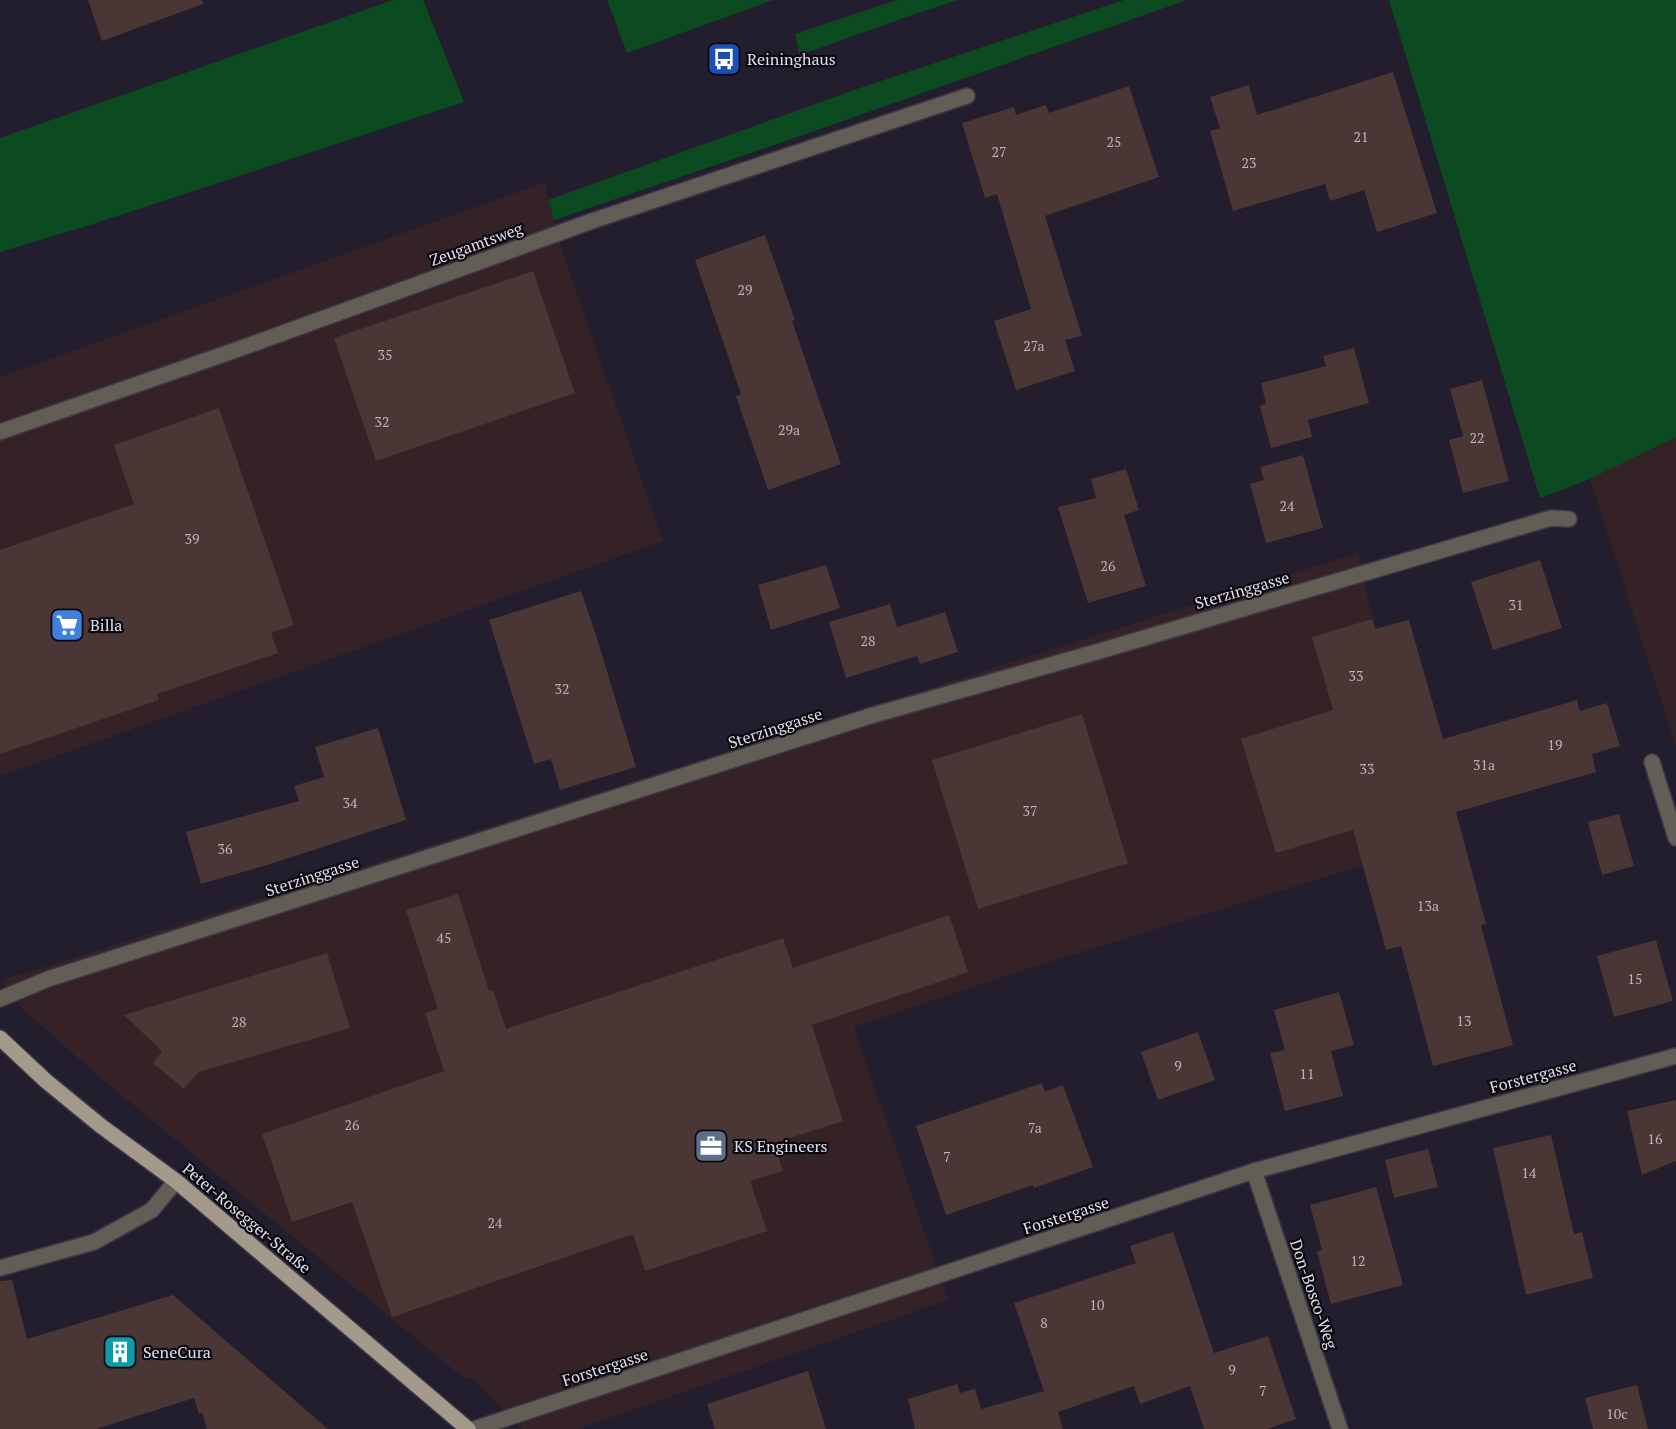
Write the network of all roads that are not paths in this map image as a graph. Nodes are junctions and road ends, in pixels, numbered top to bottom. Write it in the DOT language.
graph roads {
  1 [pos="967,96"];
  2 [pos="0,432"];
  3 [pos="1569,519"];
  4 [pos="1652,762"];
  5 [pos="1676,838"];
  6 [pos="0,999"];
  7 [pos="0,1038"];
  8 [pos="1676,1056"];
  9 [pos="1254,1171"];
  10 [pos="176,1181"];
  11 [pos="0,1268"];
  12 [pos="468,1429"];
  13 [pos="474,1429"];
  14 [pos="1340,1429"];
  1 -- 2 [label="street, Zeugamtsweg"];
  3 -- 6 [label="street, Sterzinggasse"];
  4 -- 5 [label="street"];
  7 -- 10 [label="main road, Peter-Rosegger-Straße"];
  8 -- 9 [label="street, Forstergasse"];
  9 -- 13 [label="street, Forstergasse"];
  9 -- 14 [label="street, Don-Bosco-Weg"];
  10 -- 11 [label="street"];
  10 -- 12 [label="main road, Peter-Rosegger-Straße"];
}
